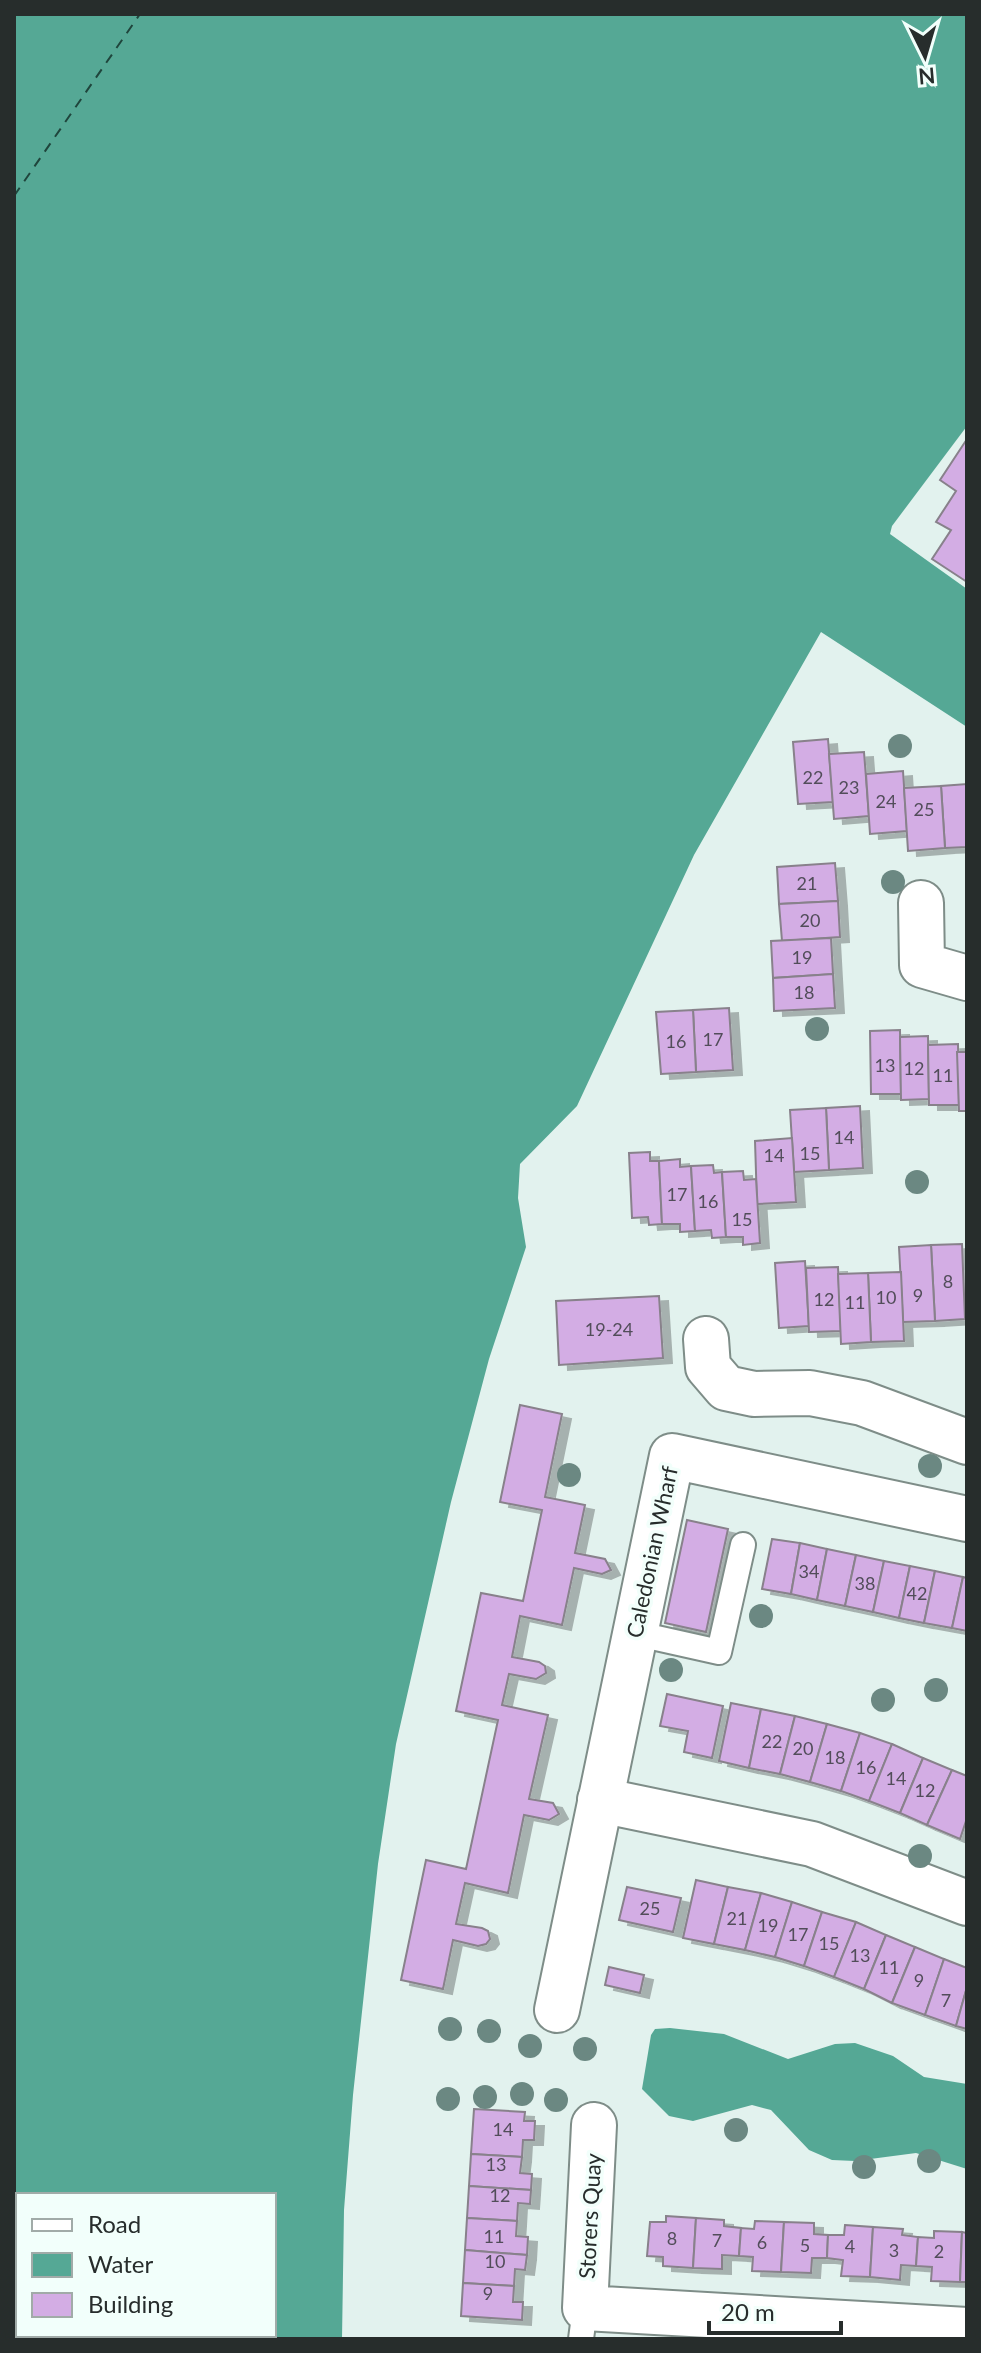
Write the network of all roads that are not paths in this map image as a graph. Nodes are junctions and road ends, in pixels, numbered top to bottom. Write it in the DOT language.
graph roads {
  1 [pos="921,903"];
  2 [pos="967,978"];
  3 [pos="706,1339"];
  4 [pos="967,1442"];
  5 [pos="967,1519"];
  6 [pos="743,1545"];
  7 [pos="634,1633"];
  8 [pos="600,1800"];
  9 [pos="967,1903"];
  10 [pos="557,2010"];
  11 [pos="594,2125"];
  12 [pos="583,2323"];
  13 [pos="967,2330"];
  14 [pos="824,2331"];
  1 -- 2 [label="street"];
  3 -- 4 [label="street"];
  5 -- 7 [label="street, Caledonian Wharf"];
  6 -- 7 [label="lane"];
  7 -- 8 [label="street, Caledonian Wharf"];
  8 -- 9 [label="street"];
  8 -- 10 [label="street, Caledonian Wharf"];
  11 -- 12 [label="street, Storers Quay"];
  12 -- 14 [label="street, Storers Quay"];
  13 -- 14 [label="street, Storers Quay"];
}
